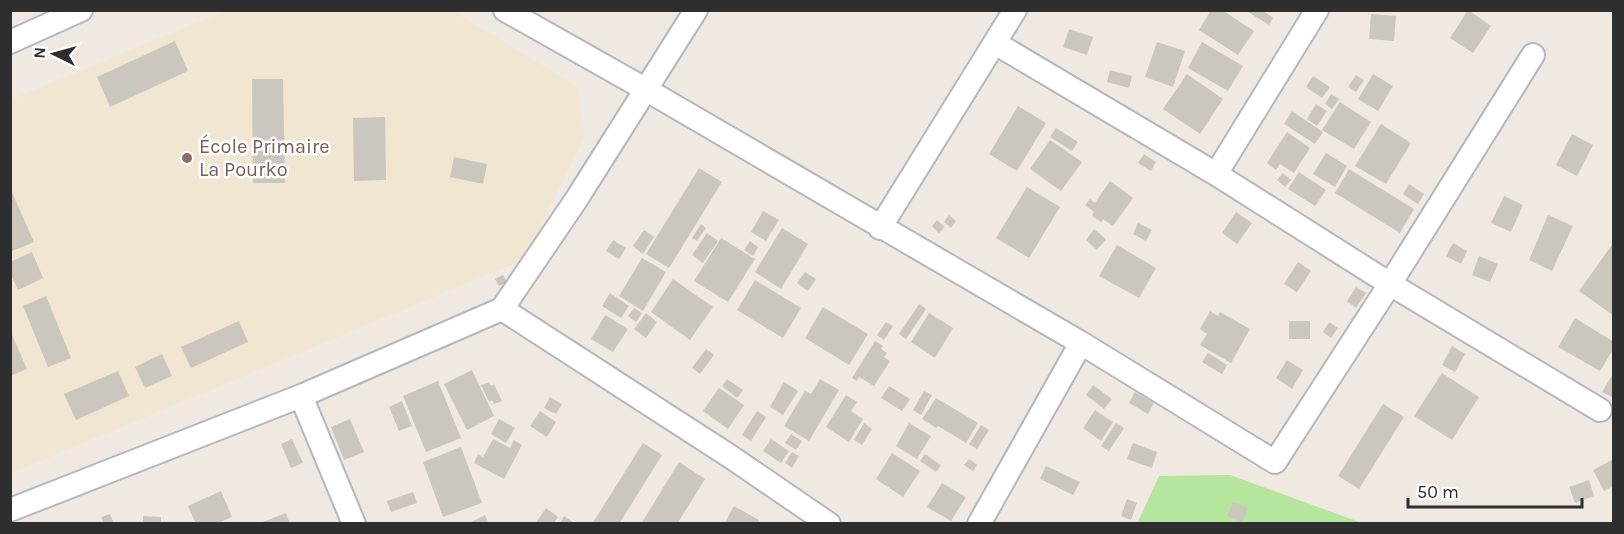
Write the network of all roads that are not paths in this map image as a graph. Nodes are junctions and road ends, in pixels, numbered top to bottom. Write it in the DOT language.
graph roads {
  1 [pos="32,10"];
  2 [pos="81,10"];
  3 [pos="505,10"];
  4 [pos="696,10"];
  5 [pos="1015,10"];
  6 [pos="1317,10"];
  7 [pos="19,38"];
  8 [pos="994,43"];
  9 [pos="1533,55"];
  10 [pos="645,89"];
  11 [pos="1216,174"];
  12 [pos="880,228"];
  13 [pos="1390,284"];
  14 [pos="502,309"];
  15 [pos="1081,344"];
  16 [pos="301,396"];
  17 [pos="1600,410"];
  18 [pos="10,510"];
  19 [pos="354,524"];
  20 [pos="829,524"];
  21 [pos="979,524"];
  1 -- 7 [label="street"];
  2 -- 7 [label="street"];
  3 -- 10 [label="street"];
  4 -- 10 [label="street"];
  5 -- 8 [label="street"];
  6 -- 11 [label="street"];
  8 -- 11 [label="street"];
  8 -- 12 [label="street"];
  9 -- 13 [label="street"];
  10 -- 12 [label="street"];
  10 -- 14 [label="street"];
  11 -- 13 [label="street"];
  12 -- 15 [label="street"];
  13 -- 15 [label="street"];
  13 -- 17 [label="street"];
  14 -- 16 [label="street"];
  14 -- 20 [label="street"];
  15 -- 21 [label="street"];
  16 -- 18 [label="street"];
  16 -- 19 [label="street"];
}
